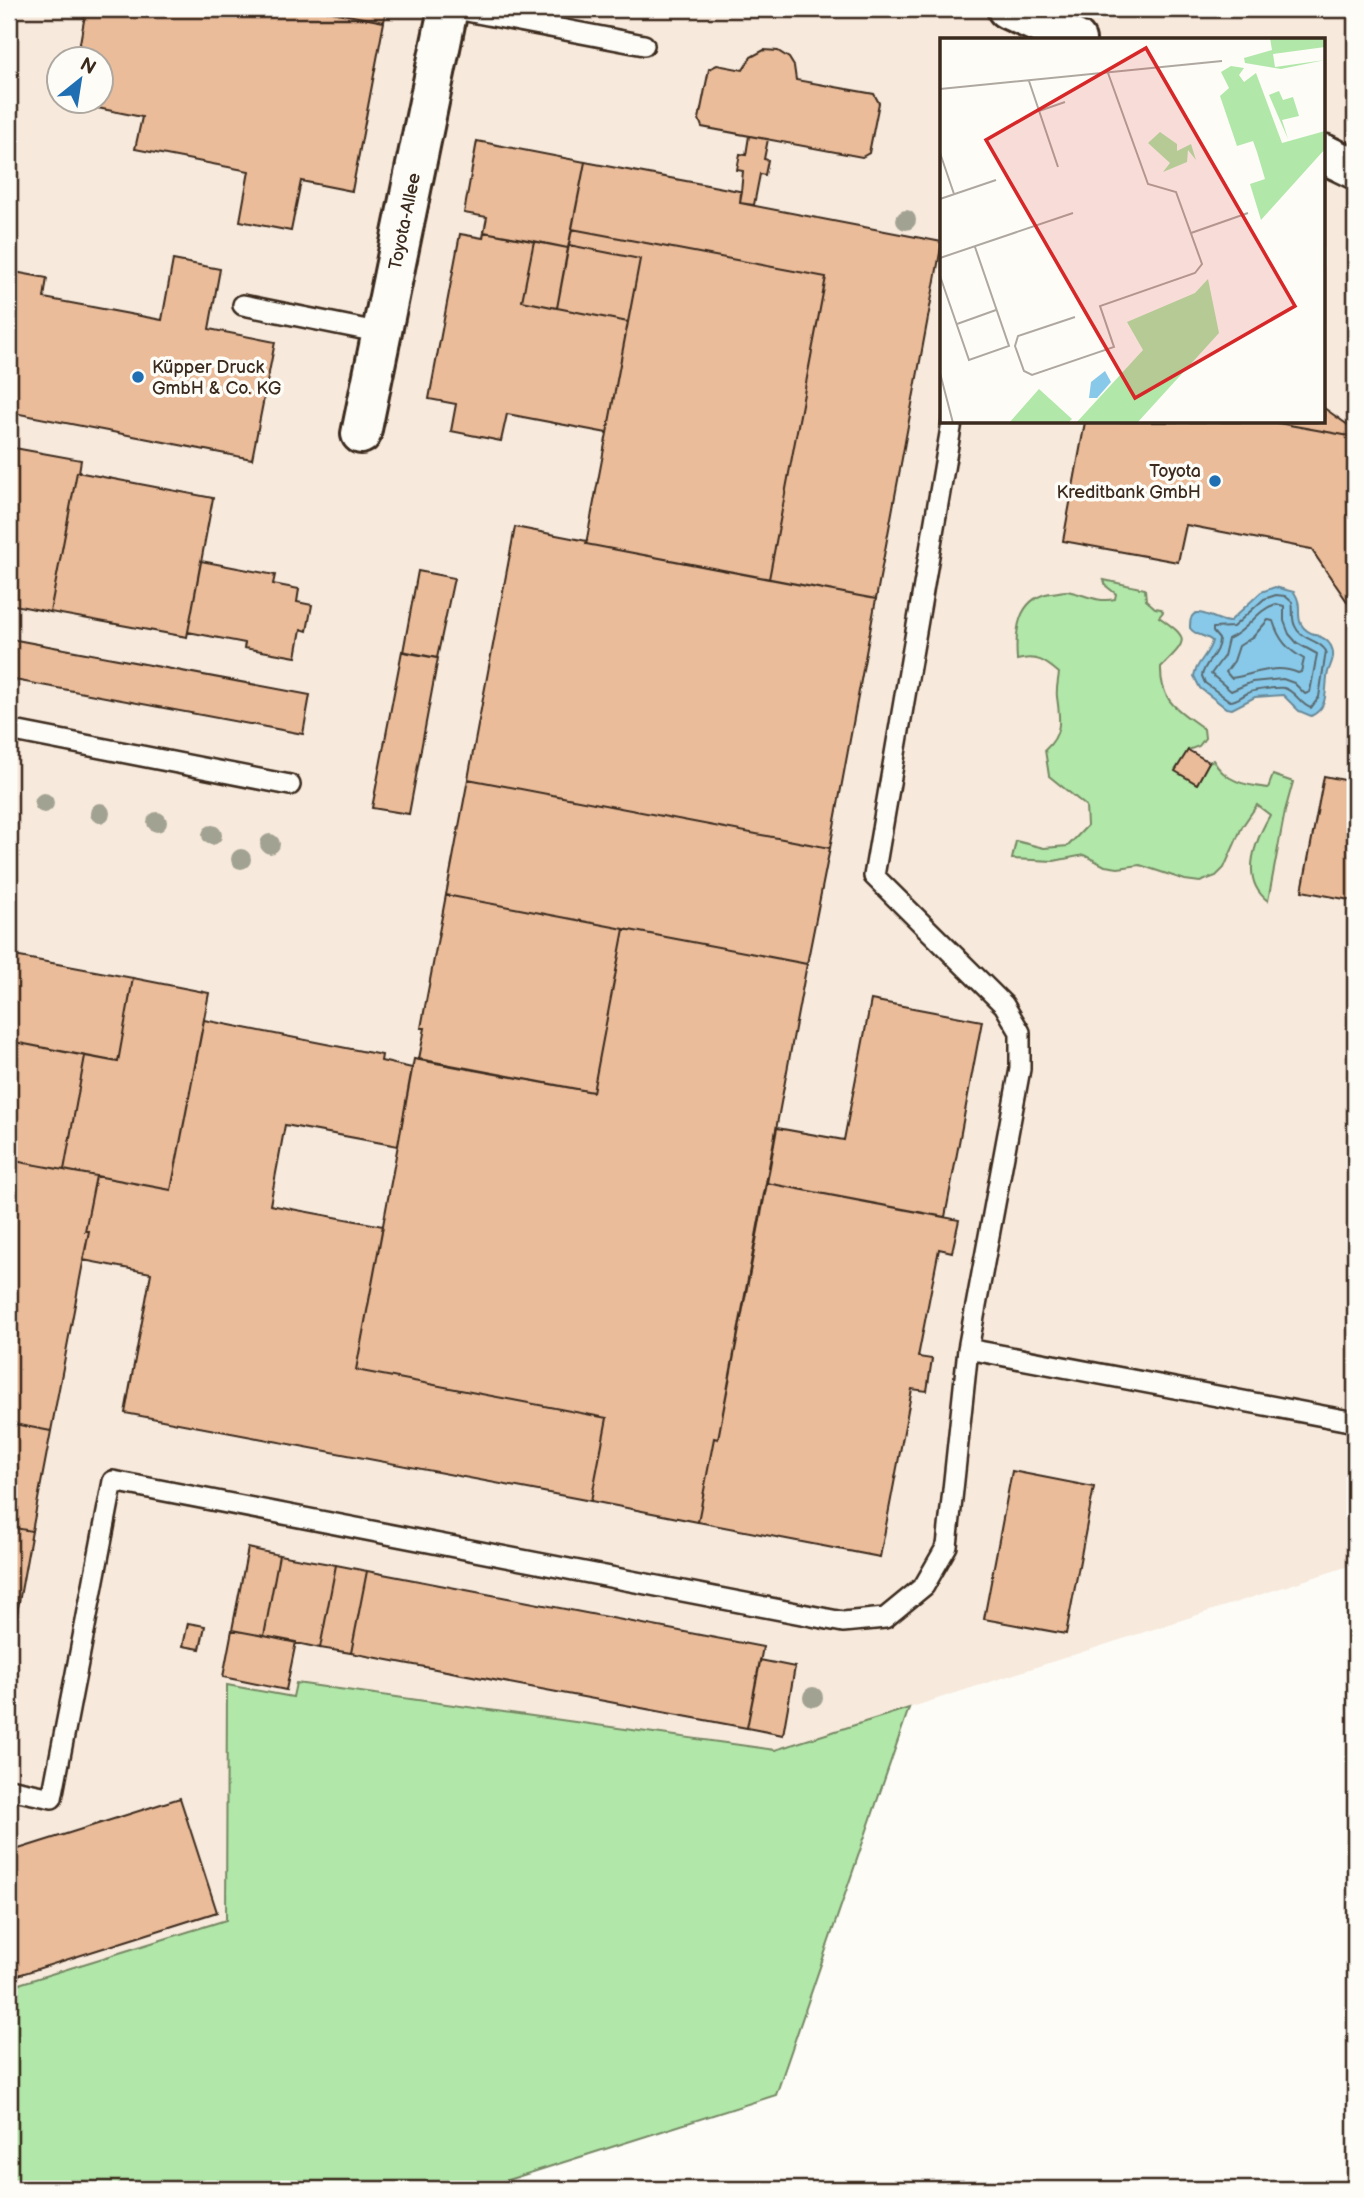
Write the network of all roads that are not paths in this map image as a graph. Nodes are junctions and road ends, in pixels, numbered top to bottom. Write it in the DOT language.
graph roads {
  1 [pos="448,9"];
  2 [pos="456,9"];
  3 [pos="1018,22"];
  4 [pos="1070,38"];
  5 [pos="644,45"];
  6 [pos="1326,155"];
  7 [pos="1355,169"];
  8 [pos="243,305"];
  9 [pos="382,333"];
  10 [pos="952,424"];
  11 [pos="361,434"];
  12 [pos="9,730"];
  13 [pos="290,785"];
  14 [pos="968,1349"];
  15 [pos="1355,1422"];
  16 [pos="9,1789"];
  1 -- 9 [label="street, Toyota-Allee"];
  2 -- 5 [label="lane"];
  3 -- 4 [label="street"];
  6 -- 7 [label="street"];
  8 -- 9 [label="lane"];
  9 -- 11 [label="street, Toyota-Allee"];
  10 -- 14 [label="lane"];
  12 -- 13 [label="lane"];
  14 -- 15 [label="lane"];
  14 -- 16 [label="lane"];
}
